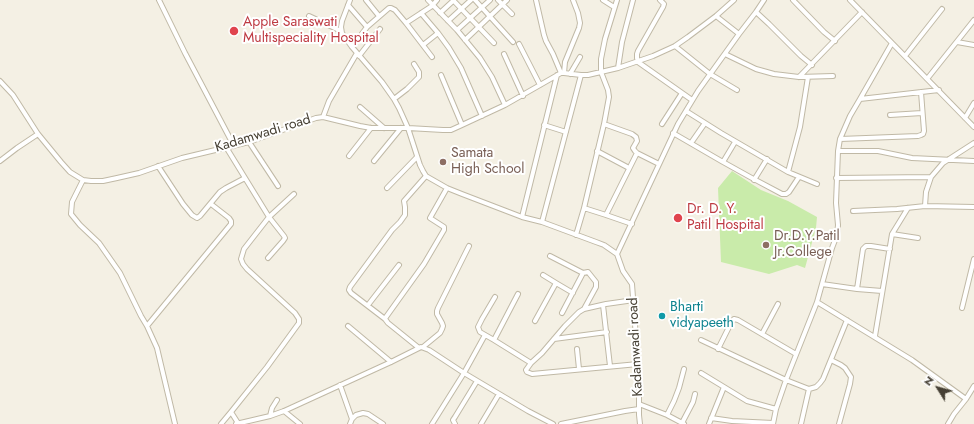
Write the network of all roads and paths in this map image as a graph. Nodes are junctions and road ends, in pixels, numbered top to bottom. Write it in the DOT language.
graph roads {
  1 [pos="160,0"];
  2 [pos="350,0"];
  3 [pos="366,0"];
  4 [pos="428,0"];
  5 [pos="437,0"];
  6 [pos="454,0"];
  7 [pos="471,0"];
  8 [pos="475,0"];
  9 [pos="490,0"];
  10 [pos="498,0"];
  11 [pos="508,0"];
  12 [pos="536,0"];
  13 [pos="573,0"];
  14 [pos="603,0"];
  15 [pos="617,0"];
  16 [pos="633,0"];
  17 [pos="660,0"];
  18 [pos="734,0"];
  19 [pos="764,0"];
  20 [pos="793,0"];
  21 [pos="850,0"];
  22 [pos="348,5"];
  23 [pos="503,5"];
  24 [pos="432,6"];
  25 [pos="482,7"];
  26 [pos="614,7"];
  27 [pos="462,9"];
  28 [pos="942,9"];
  29 [pos="756,12"];
  30 [pos="862,12"];
  31 [pos="421,13"];
  32 [pos="440,13"];
  33 [pos="512,14"];
  34 [pos="308,16"];
  35 [pos="379,16"];
  36 [pos="490,16"];
  37 [pos="716,16"];
  38 [pos="470,18"];
  39 [pos="974,20"];
  40 [pos="448,21"];
  41 [pos="406,23"];
  42 [pos="367,27"];
  43 [pos="478,27"];
  44 [pos="380,29"];
  45 [pos="457,30"];
  46 [pos="341,31"];
  47 [pos="438,33"];
  48 [pos="739,34"];
  49 [pos="465,40"];
  50 [pos="834,41"];
  51 [pos="513,42"];
  52 [pos="957,42"];
  53 [pos="494,43"];
  54 [pos="892,43"];
  55 [pos="519,44"];
  56 [pos="423,45"];
  57 [pos="974,45"];
  58 [pos="675,46"];
  59 [pos="352,48"];
  60 [pos="504,54"];
  61 [pos="725,54"];
  62 [pos="358,55"];
  63 [pos="905,56"];
  64 [pos="432,57"];
  65 [pos="580,57"];
  66 [pos="638,62"];
  67 [pos="414,64"];
  68 [pos="812,64"];
  69 [pos="618,68"];
  70 [pos="601,72"];
  71 [pos="561,74"];
  72 [pos="570,74"];
  73 [pos="710,74"];
  74 [pos="441,75"];
  75 [pos="581,75"];
  76 [pos="833,76"];
  77 [pos="799,77"];
  78 [pos="808,77"];
  79 [pos="927,79"];
  80 [pos="0,81"];
  81 [pos="540,85"];
  82 [pos="737,90"];
  83 [pos="938,90"];
  84 [pos="921,92"];
  85 [pos="682,93"];
  86 [pos="523,96"];
  87 [pos="394,99"];
  88 [pos="860,99"];
  89 [pos="692,100"];
  90 [pos="974,103"];
  91 [pos="505,105"];
  92 [pos="360,107"];
  93 [pos="686,110"];
  94 [pos="922,113"];
  95 [pos="890,115"];
  96 [pos="482,116"];
  97 [pos="323,117"];
  98 [pos="965,118"];
  99 [pos="705,123"];
  100 [pos="604,124"];
  101 [pos="662,124"];
  102 [pos="462,125"];
  103 [pos="544,125"];
  104 [pos="974,127"];
  105 [pos="371,128"];
  106 [pos="384,128"];
  107 [pos="401,128"];
  108 [pos="408,128"];
  109 [pos="566,132"];
  110 [pos="674,133"];
  111 [pos="38,134"];
  112 [pos="840,140"];
  113 [pos="249,142"];
  114 [pos="735,142"];
  115 [pos="691,143"];
  116 [pos="974,143"];
  117 [pos="234,146"];
  118 [pos="226,147"];
  119 [pos="598,151"];
  120 [pos="838,151"];
  121 [pos="637,152"];
  122 [pos="349,156"];
  123 [pos="417,157"];
  124 [pos="767,159"];
  125 [pos="948,160"];
  126 [pos="0,161"];
  127 [pos="974,161"];
  128 [pos="374,162"];
  129 [pos="723,162"];
  130 [pos="659,164"];
  131 [pos="158,166"];
  132 [pos="629,168"];
  133 [pos="788,172"];
  134 [pos="426,176"];
  135 [pos="799,177"];
  136 [pos="931,177"];
  137 [pos="245,178"];
  138 [pos="836,178"];
  139 [pos="83,180"];
  140 [pos="754,180"];
  141 [pos="817,184"];
  142 [pos="278,186"];
  143 [pos="387,188"];
  144 [pos="446,188"];
  145 [pos="294,194"];
  146 [pos="211,204"];
  147 [pos="925,206"];
  148 [pos="974,207"];
  149 [pos="584,208"];
  150 [pos="908,208"];
  151 [pos="853,210"];
  152 [pos="606,214"];
  153 [pos="522,217"];
  154 [pos="269,218"];
  155 [pos="542,222"];
  156 [pos="632,224"];
  157 [pos="892,234"];
  158 [pos="576,235"];
  159 [pos="918,238"];
  160 [pos="469,246"];
  161 [pos="890,249"];
  162 [pos="617,254"];
  163 [pos="550,256"];
  164 [pos="268,258"];
  165 [pos="974,259"];
  166 [pos="399,265"];
  167 [pos="583,273"];
  168 [pos="543,275"];
  169 [pos="556,283"];
  170 [pos="822,284"];
  171 [pos="857,289"];
  172 [pos="882,291"];
  173 [pos="573,293"];
  174 [pos="518,294"];
  175 [pos="495,297"];
  176 [pos="634,300"];
  177 [pos="817,302"];
  178 [pos="778,304"];
  179 [pos="603,305"];
  180 [pos="368,306"];
  181 [pos="962,308"];
  182 [pos="584,309"];
  183 [pos="562,314"];
  184 [pos="386,319"];
  185 [pos="847,320"];
  186 [pos="535,321"];
  187 [pos="147,326"];
  188 [pos="348,326"];
  189 [pos="607,332"];
  190 [pos="762,334"];
  191 [pos="485,335"];
  192 [pos="875,336"];
  193 [pos="554,339"];
  194 [pos="494,340"];
  195 [pos="701,340"];
  196 [pos="421,348"];
  197 [pos="718,349"];
  198 [pos="577,350"];
  199 [pos="796,354"];
  200 [pos="831,360"];
  201 [pos="391,362"];
  202 [pos="531,363"];
  203 [pos="638,364"];
  204 [pos="610,366"];
  205 [pos="579,369"];
  206 [pos="684,369"];
  207 [pos="464,373"];
  208 [pos="700,373"];
  209 [pos="786,380"];
  210 [pos="477,381"];
  211 [pos="340,385"];
  212 [pos="974,386"];
  213 [pos="724,387"];
  214 [pos="809,388"];
  215 [pos="499,394"];
  216 [pos="695,394"];
  217 [pos="966,399"];
  218 [pos="277,400"];
  219 [pos="639,404"];
  220 [pos="639,409"];
  221 [pos="776,409"];
  222 [pos="284,411"];
  223 [pos="232,412"];
  224 [pos="667,415"];
  225 [pos="270,416"];
  226 [pos="711,418"];
  227 [pos="352,419"];
  228 [pos="249,421"];
  229 [pos="744,423"];
  230 [pos="773,423"];
  231 [pos="175,424"];
  232 [pos="221,424"];
  233 [pos="237,424"];
  234 [pos="255,424"];
  235 [pos="300,424"];
  236 [pos="350,424"];
  237 [pos="383,424"];
  238 [pos="432,424"];
  239 [pos="455,424"];
  240 [pos="480,424"];
  241 [pos="552,424"];
  242 [pos="560,424"];
  243 [pos="640,424"];
  244 [pos="683,424"];
  245 [pos="709,424"];
  246 [pos="801,424"];
  247 [pos="839,424"];
  248 [pos="948,424"];
  1 -- 117 [label="street"];
  2 -- 22 [label="street"];
  3 -- 35 [label="street"];
  4 -- 24 [label="street"];
  5 -- 24 [label="street"];
  6 -- 27 [label="street"];
  6 -- 32 [label="street"];
  7 -- 27 [label="street"];
  8 -- 25 [label="street"];
  9 -- 25 [label="street"];
  10 -- 23 [label="street"];
  11 -- 23 [label="street"];
  12 -- 71 [label="street"];
  13 -- 71 [label="street"];
  14 -- 26 [label="street"];
  15 -- 26 [label="street"];
  16 -- 69 [label="street"];
  17 -- 66 [label="street"];
  18 -- 37 [label="street"];
  19 -- 29 [label="street"];
  20 -- 50 [label="street"];
  21 -- 30 [label="street"];
  22 -- 42 [label="street"];
  22 -- 46 [label="street"];
  23 -- 33 [label="street"];
  23 -- 36 [label="street"];
  24 -- 31 [label="street"];
  24 -- 32 [label="street"];
  25 -- 36 [label="street"];
  25 -- 38 [label="street"];
  26 -- 70 [label="street"];
  27 -- 38 [label="street"];
  27 -- 40 [label="street"];
  28 -- 63 [label="street"];
  29 -- 48 [label="street"];
  29 -- 68 [label="street"];
  30 -- 50 [label="street"];
  30 -- 54 [label="street"];
  31 -- 41 [label="street"];
  31 -- 47 [label="street"];
  32 -- 40 [label="street"];
  34 -- 46 [label="street"];
  35 -- 41 [label="street"];
  35 -- 42 [label="street"];
  36 -- 43 [label="street"];
  36 -- 51 [label="street"];
  37 -- 48 [label="street"];
  37 -- 58 [label="street"];
  38 -- 43 [label="street"];
  38 -- 45 [label="street"];
  39 -- 52 [label="street"];
  40 -- 45 [label="street"];
  41 -- 56 [label="street"];
  42 -- 59 [label="street"];
  43 -- 49 [label="street"];
  43 -- 53 [label="street"];
  44 -- 62 [label="street"];
  45 -- 49 [label="street"];
  46 -- 59 [label="street"];
  47 -- 56 [label="street"];
  47 -- 96 [label="street"];
  48 -- 61 [label="street"];
  49 -- 91 [label="street"];
  50 -- 68 [label="street"];
  52 -- 57 [label="street"];
  52 -- 79 [label="street"];
  54 -- 63 [label="street"];
  54 -- 88 [label="street"];
  55 -- 81 [label="street"];
  56 -- 64 [label="street"];
  58 -- 66 [label="street"];
  58 -- 73 [label="street"];
  59 -- 62 [label="street"];
  60 -- 86 [label="street"];
  61 -- 73 [label="street"];
  61 -- 77 [label="street"];
  62 -- 87 [label="street"];
  62 -- 97 [label="street"];
  63 -- 79 [label="street"];
  65 -- 72 [label="street"];
  66 -- 69 [label="street"];
  66 -- 85 [label="street"];
  67 -- 87 [label="street"];
  68 -- 77 [label="street"];
  69 -- 70 [label="street"];
  70 -- 75 [label="street"];
  70 -- 100 [label="street"];
  71 -- 72 [label="street"];
  71 -- 81 [label="street, Kadamwadi road"];
  71 -- 103 [label="street"];
  72 -- 75 [label="street"];
  73 -- 82 [label="street"];
  73 -- 89 [label="street"];
  74 -- 102 [label="street"];
  75 -- 109 [label="street"];
  76 -- 78 [label="street"];
  77 -- 78 [label="street"];
  78 -- 133 [label="street"];
  79 -- 83 [label="street"];
  80 -- 111 [label="street"];
  81 -- 86 [label="street, Kadamwadi road"];
  83 -- 84 [label="street"];
  83 -- 98 [label="street"];
  84 -- 88 [label="street"];
  84 -- 94 [label="street"];
  85 -- 89 [label="street"];
  85 -- 101 [label="street"];
  86 -- 91 [label="street, Kadamwadi road"];
  87 -- 108 [label="street"];
  88 -- 112 [label="street"];
  89 -- 93 [label="street"];
  90 -- 98 [label="street"];
  91 -- 96 [label="street, Kadamwadi road"];
  92 -- 106 [label="street"];
  93 -- 99 [label="street"];
  93 -- 110 [label="street"];
  94 -- 95 [label="street"];
  94 -- 112 [label="street"];
  96 -- 102 [label="street, Kadamwadi road"];
  97 -- 105 [label="street, Kadamwadi road"];
  97 -- 113 [label="street, Kadamwadi road"];
  98 -- 104 [label="street"];
  99 -- 114 [label="street"];
  99 -- 115 [label="street"];
  100 -- 119 [label="street"];
  100 -- 121 [label="street"];
  102 -- 108 [label="street, Kadamwadi road"];
  103 -- 109 [label="street"];
  103 -- 153 [label="street"];
  105 -- 106 [label="street, Kadamwadi road"];
  105 -- 122 [label="street"];
  106 -- 107 [label="street, Kadamwadi road"];
  107 -- 108 [label="street, Kadamwadi road"];
  107 -- 128 [label="street"];
  108 -- 123 [label="street"];
  109 -- 155 [label="street"];
  110 -- 115 [label="street"];
  110 -- 130 [label="street"];
  111 -- 126 [label="street"];
  111 -- 139 [label="street"];
  112 -- 120 [label="street"];
  113 -- 117 [label="street, Kadamwadi road"];
  113 -- 142 [label="street"];
  114 -- 124 [label="street"];
  114 -- 129 [label="street"];
  115 -- 129 [label="street"];
  116 -- 125 [label="street"];
  117 -- 118 [label="street, Kadamwadi road"];
  118 -- 131 [label="street, Kadamwadi road"];
  118 -- 137 [label="street"];
  119 -- 132 [label="street"];
  119 -- 149 [label="street"];
  120 -- 125 [label="street"];
  120 -- 138 [label="street"];
  121 -- 130 [label="street"];
  121 -- 132 [label="street"];
  123 -- 134 [label="street"];
  123 -- 143 [label="street"];
  124 -- 133 [label="street"];
  124 -- 140 [label="street"];
  125 -- 127 [label="street"];
  125 -- 136 [label="street"];
  129 -- 140 [label="street"];
  130 -- 156 [label="street"];
  131 -- 139 [label="street, Kadamwadi road"];
  131 -- 146 [label="street"];
  132 -- 152 [label="street"];
  133 -- 135 [label="street"];
  134 -- 144 [label="street"];
  134 -- 180 [label="street"];
  135 -- 140 [label="street"];
  135 -- 141 [label="street"];
  136 -- 138 [label="street"];
  136 -- 147 [label="street"];
  137 -- 146 [label="street"];
  137 -- 154 [label="street"];
  138 -- 170 [label="street"];
  139 -- 187 [label="street"];
  144 -- 153 [label="street"];
  144 -- 184 [label="street"];
  145 -- 154 [label="street"];
  146 -- 187 [label="street"];
  147 -- 148 [label="street"];
  147 -- 150 [label="street"];
  149 -- 152 [label="street"];
  149 -- 158 [label="street"];
  150 -- 151 [label="street"];
  150 -- 157 [label="street"];
  152 -- 156 [label="street"];
  153 -- 155 [label="street"];
  154 -- 164 [label="street"];
  154 -- 223 [label="street"];
  155 -- 158 [label="street"];
  156 -- 162 [label="street"];
  157 -- 159 [label="street"];
  157 -- 161 [label="street"];
  158 -- 162 [label="street"];
  160 -- 196 [label="street"];
  161 -- 171 [label="street"];
  161 -- 172 [label="street"];
  162 -- 176 [label="street, Kadamwadi road"];
  163 -- 167 [label="street"];
  165 -- 181 [label="street"];
  166 -- 180 [label="street"];
  167 -- 173 [label="street"];
  167 -- 182 [label="street"];
  168 -- 169 [label="street"];
  169 -- 173 [label="street"];
  169 -- 186 [label="street"];
  170 -- 171 [label="street"];
  170 -- 177 [label="street"];
  171 -- 172 [label="street"];
  172 -- 192 [label="street"];
  173 -- 183 [label="street"];
  174 -- 194 [label="street"];
  175 -- 191 [label="street"];
  176 -- 179 [label="street"];
  176 -- 203 [label="street, Kadamwadi road"];
  177 -- 185 [label="street"];
  177 -- 199 [label="street"];
  178 -- 190 [label="street"];
  179 -- 182 [label="street"];
  179 -- 189 [label="street"];
  180 -- 184 [label="street"];
  182 -- 193 [label="street"];
  184 -- 196 [label="street"];
  185 -- 192 [label="street"];
  185 -- 200 [label="street"];
  187 -- 231 [label="street"];
  188 -- 201 [label="street"];
  189 -- 193 [label="street"];
  189 -- 204 [label="street"];
  190 -- 197 [label="street"];
  190 -- 199 [label="street"];
  191 -- 194 [label="street"];
  191 -- 207 [label="street"];
  192 -- 217 [label="street"];
  193 -- 202 [label="street"];
  194 -- 202 [label="street"];
  195 -- 197 [label="street"];
  196 -- 201 [label="street"];
  196 -- 207 [label="street"];
  197 -- 209 [label="street"];
  198 -- 205 [label="street"];
  199 -- 209 [label="street"];
  200 -- 214 [label="street"];
  200 -- 247 [label="street"];
  201 -- 211 [label="street"];
  202 -- 205 [label="street"];
  203 -- 204 [label="street"];
  203 -- 219 [label="street, Kadamwadi road"];
  204 -- 205 [label="street"];
  206 -- 224 [label="street"];
  207 -- 210 [label="street"];
  207 -- 238 [label="street"];
  208 -- 213 [label="street"];
  209 -- 214 [label="street"];
  209 -- 221 [label="street"];
  210 -- 215 [label="street"];
  210 -- 239 [label="street"];
  211 -- 222 [label="street"];
  211 -- 227 [label="street"];
  212 -- 217 [label="street"];
  213 -- 221 [label="street"];
  213 -- 226 [label="street"];
  214 -- 246 [label="street"];
  215 -- 240 [label="street"];
  215 -- 241 [label="street"];
  216 -- 244 [label="street"];
  217 -- 248 [label="street"];
  218 -- 225 [label="street"];
  219 -- 220 [label="street, Kadamwadi road"];
  219 -- 224 [label="street"];
  220 -- 242 [label="street"];
  220 -- 243 [label="street, Kadamwadi road"];
  221 -- 230 [label="street"];
  222 -- 225 [label="street"];
  222 -- 235 [label="street"];
  223 -- 232 [label="street"];
  223 -- 233 [label="street"];
  224 -- 244 [label="street"];
  225 -- 228 [label="street"];
  226 -- 229 [label="street"];
  226 -- 245 [label="street"];
  227 -- 236 [label="street"];
  227 -- 237 [label="street"];
  228 -- 233 [label="street"];
  228 -- 234 [label="street"];
  229 -- 230 [label="street"];
}
